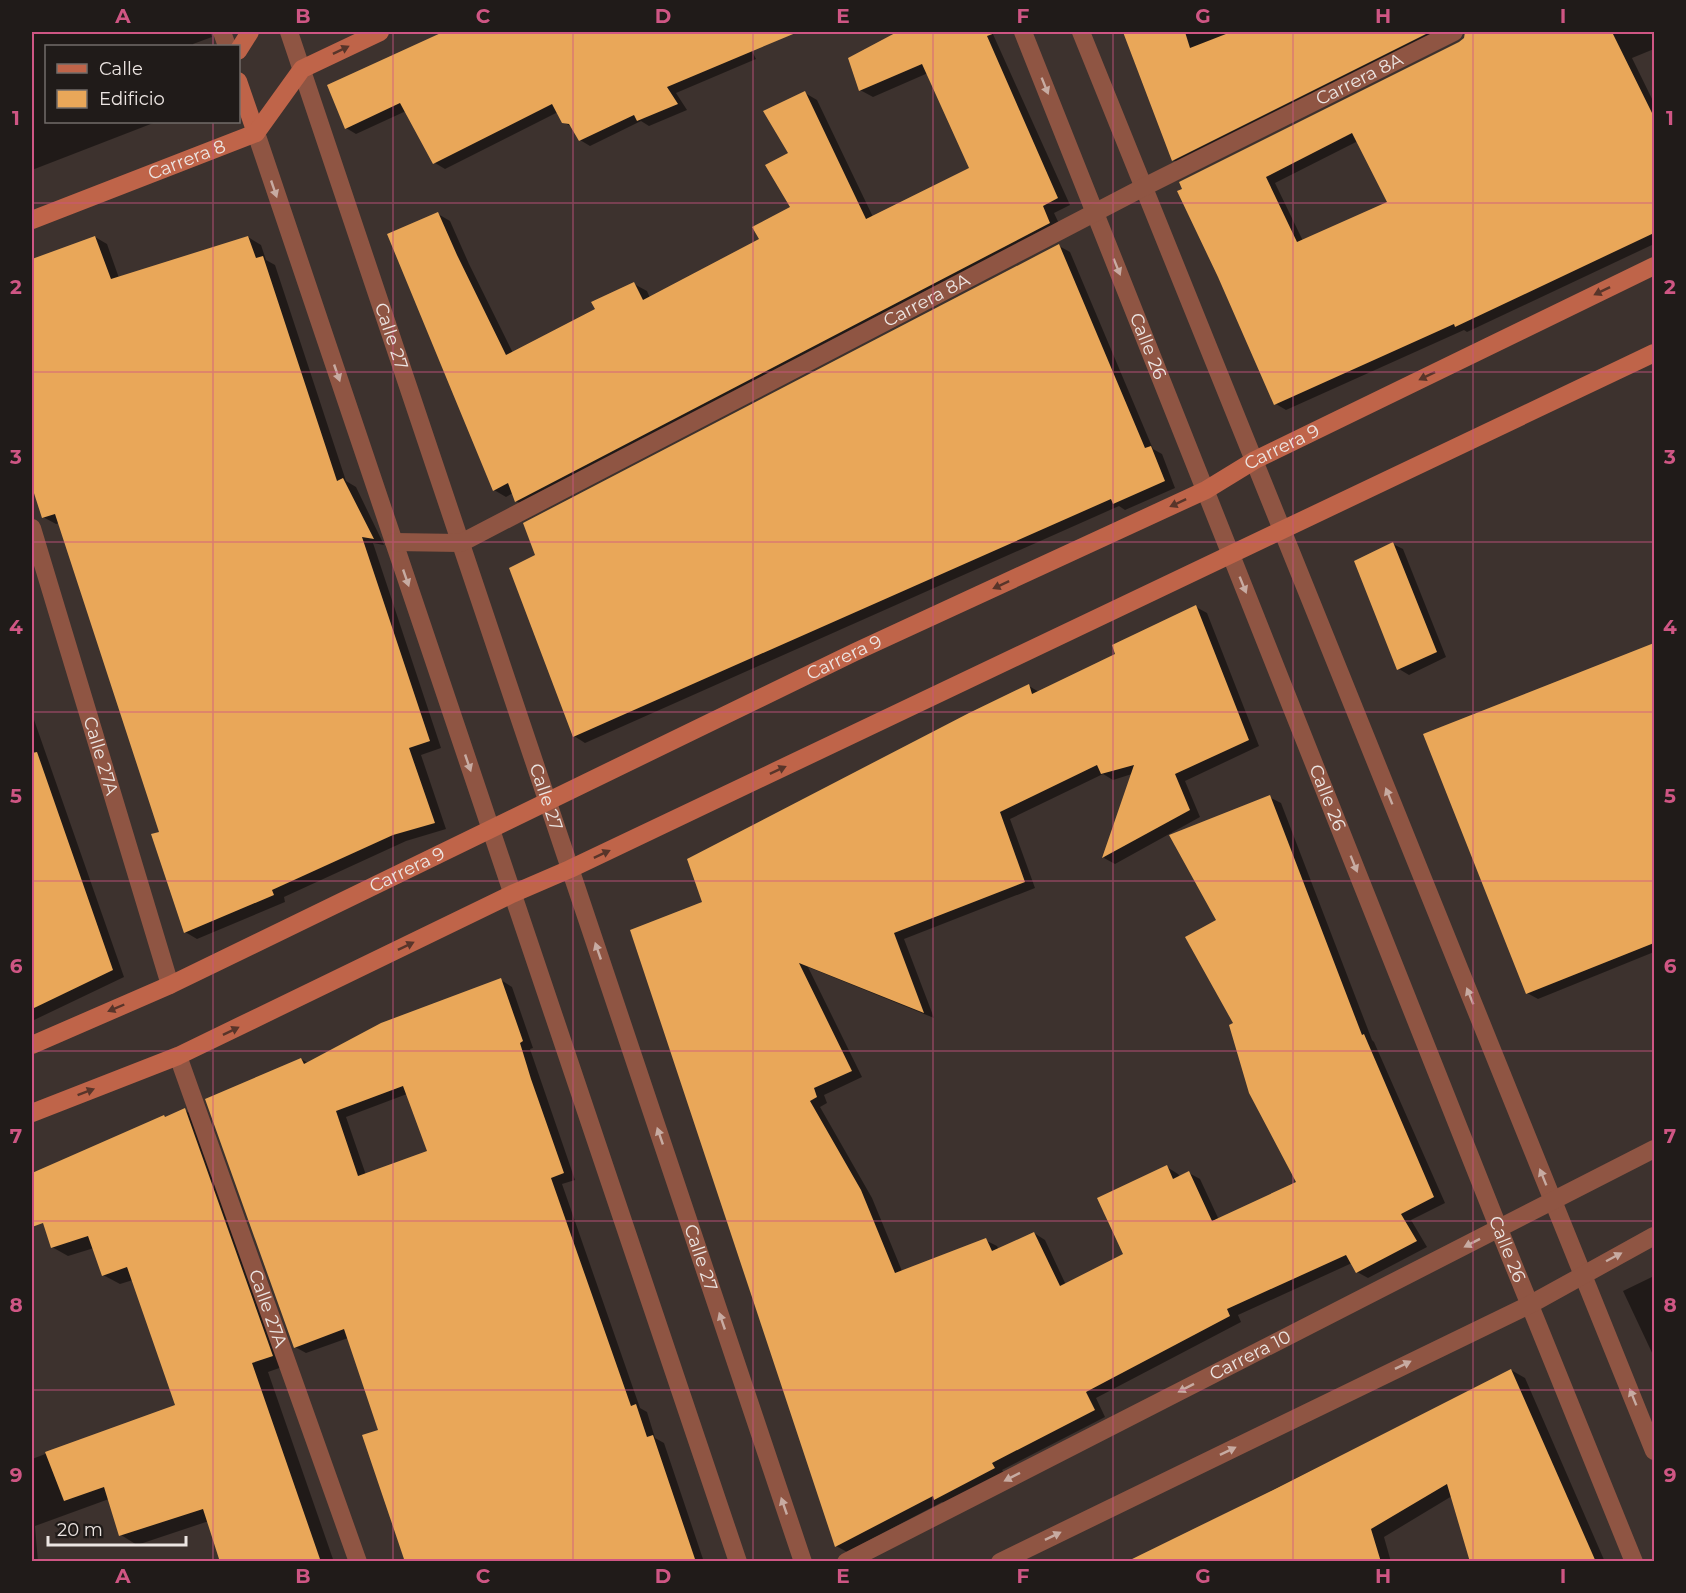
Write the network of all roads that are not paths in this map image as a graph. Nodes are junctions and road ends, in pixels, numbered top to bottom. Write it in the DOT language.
graph roads {
  1 [pos="250,32"];
  2 [pos="289,32"];
  3 [pos="380,32"];
  4 [pos="1023,32"];
  5 [pos="1081,32"];
  6 [pos="1454,32"];
  7 [pos="240,48"];
  8 [pos="302,69"];
  9 [pos="240,87"];
  10 [pos="256,133"];
  11 [pos="1144,187"];
  12 [pos="1095,214"];
  13 [pos="32,220"];
  14 [pos="1654,266"];
  15 [pos="1654,353"];
  16 [pos="1255,460"];
  17 [pos="1206,490"];
  18 [pos="32,528"];
  19 [pos="1282,530"];
  20 [pos="394,542"];
  21 [pos="461,543"];
  22 [pos="1232,555"];
  23 [pos="548,802"];
  24 [pos="490,829"];
  25 [pos="570,869"];
  26 [pos="512,894"];
  27 [pos="170,985"];
  28 [pos="32,1045"];
  29 [pos="178,1056"];
  30 [pos="32,1113"];
  31 [pos="1654,1149"];
  32 [pos="1552,1201"];
  33 [pos="1499,1229"];
  34 [pos="1654,1236"];
  35 [pos="1583,1274"];
  36 [pos="1531,1304"];
  37 [pos="1654,1451"];
  38 [pos="358,1562"];
  39 [pos="738,1562"];
  40 [pos="803,1562"];
  41 [pos="846,1562"];
  42 [pos="1000,1562"];
  43 [pos="1634,1562"];
  1 -- 7 [label="street"];
  2 -- 8 [label="street, Calle 27"];
  8 -- 3 [label="street, one-way"];
  4 -- 12 [label="street, Calle 26, one-way"];
  5 -- 11 [label="street"];
  6 -- 11 [label="street, Carrera 8A"];
  8 -- 10 [label="street"];
  8 -- 21 [label="street, Calle 27"];
  9 -- 10 [label="street"];
  10 -- 13 [label="street, Carrera 8"];
  10 -- 20 [label="street, one-way"];
  11 -- 12 [label="street, Carrera 8A"];
  11 -- 16 [label="street"];
  12 -- 17 [label="street, Calle 26, one-way"];
  12 -- 21 [label="street, Carrera 8A"];
  14 -- 16 [label="street, Carrera 9, one-way"];
  15 -- 19 [label="street"];
  16 -- 17 [label="street, Carrera 9"];
  16 -- 19 [label="street"];
  17 -- 22 [label="street, Calle 26"];
  17 -- 23 [label="street, Carrera 9, one-way"];
  18 -- 27 [label="street, Calle 27A"];
  19 -- 22 [label="street"];
  32 -- 19 [label="street, one-way"];
  20 -- 21 [label="street, Carrera 8A"];
  20 -- 24 [label="street, one-way"];
  21 -- 23 [label="street, Calle 27"];
  25 -- 22 [label="street, one-way"];
  22 -- 33 [label="street, Calle 26, one-way"];
  23 -- 24 [label="street, Carrera 9"];
  23 -- 25 [label="street, Calle 27"];
  24 -- 26 [label="street"];
  24 -- 27 [label="street, Carrera 9"];
  25 -- 26 [label="street"];
  40 -- 25 [label="street, Calle 27, one-way"];
  29 -- 26 [label="street, one-way"];
  26 -- 39 [label="street"];
  27 -- 28 [label="street, Carrera 9, one-way"];
  30 -- 29 [label="street, one-way"];
  29 -- 38 [label="street, Calle 27A"];
  31 -- 32 [label="street, Carrera 10"];
  32 -- 33 [label="street, Carrera 10"];
  32 -- 35 [label="street"];
  33 -- 36 [label="street, Calle 26"];
  33 -- 41 [label="street, Carrera 10, one-way"];
  35 -- 34 [label="street, one-way"];
  35 -- 36 [label="street"];
  37 -- 35 [label="street, one-way"];
  42 -- 36 [label="street, one-way"];
  36 -- 43 [label="street, Calle 26"];
}
